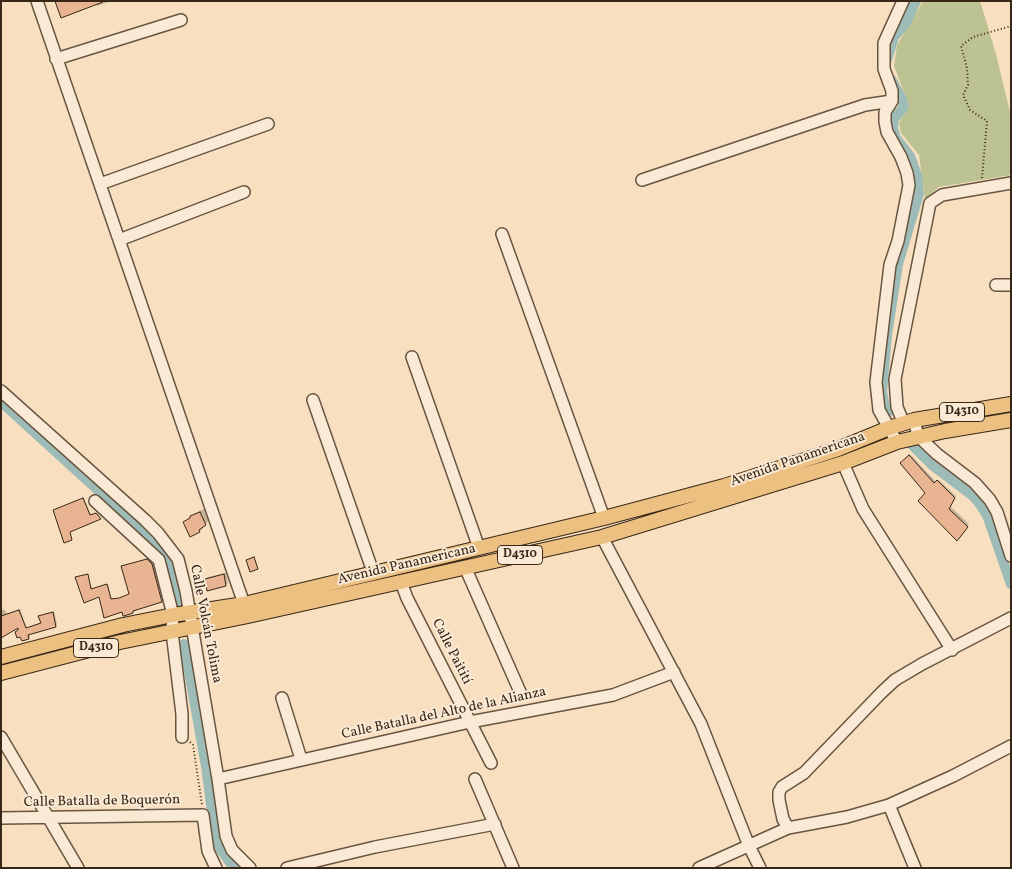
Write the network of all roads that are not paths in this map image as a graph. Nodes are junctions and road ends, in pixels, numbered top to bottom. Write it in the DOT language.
graph roads {
  1 [pos="37,1"];
  2 [pos="903,1"];
  3 [pos="181,20"];
  4 [pos="56,58"];
  5 [pos="892,101"];
  6 [pos="268,124"];
  7 [pos="642,180"];
  8 [pos="1011,183"];
  9 [pos="100,184"];
  10 [pos="244,192"];
  11 [pos="502,234"];
  12 [pos="119,240"];
  13 [pos="996,285"];
  14 [pos="1011,285"];
  15 [pos="412,357"];
  16 [pos="1,390"];
  17 [pos="314,400"];
  18 [pos="1011,404"];
  19 [pos="1011,420"];
  20 [pos="909,422"];
  21 [pos="889,428"];
  22 [pos="918,436"];
  23 [pos="897,442"];
  24 [pos="843,463"];
  25 [pos="96,501"];
  26 [pos="604,518"];
  27 [pos="602,537"];
  28 [pos="479,548"];
  29 [pos="1011,556"];
  30 [pos="465,567"];
  31 [pos="373,572"];
  32 [pos="401,582"];
  33 [pos="244,604"];
  34 [pos="189,612"];
  35 [pos="173,615"];
  36 [pos="1011,618"];
  37 [pos="192,628"];
  38 [pos="172,632"];
  39 [pos="952,650"];
  40 [pos="1,658"];
  41 [pos="674,672"];
  42 [pos="1,673"];
  43 [pos="521,694"];
  44 [pos="282,698"];
  45 [pos="470,722"];
  46 [pos="1,737"];
  47 [pos="182,737"];
  48 [pos="1011,746"];
  49 [pos="301,759"];
  50 [pos="490,763"];
  51 [pos="218,779"];
  52 [pos="475,779"];
  53 [pos="889,805"];
  54 [pos="49,817"];
  55 [pos="1,818"];
  56 [pos="495,824"];
  57 [pos="788,828"];
  58 [pos="749,846"];
  59 [pos="78,868"];
  60 [pos="216,868"];
  61 [pos="250,868"];
  62 [pos="287,868"];
  63 [pos="513,868"];
  64 [pos="699,868"];
  65 [pos="760,868"];
  66 [pos="915,868"];
  1 -- 4 [label="street"];
  2 -- 5 [label="street"];
  3 -- 4 [label="street"];
  4 -- 9 [label="street"];
  5 -- 7 [label="street"];
  5 -- 21 [label="street"];
  6 -- 9 [label="street"];
  8 -- 20 [label="street"];
  9 -- 12 [label="street"];
  10 -- 12 [label="street"];
  11 -- 26 [label="street"];
  12 -- 33 [label="street"];
  13 -- 14 [label="street"];
  15 -- 28 [label="street"];
  16 -- 34 [label="street, Calle Volcán Tolima"];
  17 -- 31 [label="street"];
  18 -- 20 [label="main road, Avenida Panamericana / D4310"];
  19 -- 22 [label="main road, Avenida Panamericana / D4310"];
  20 -- 21 [label="main road, Avenida Panamericana / D4310"];
  20 -- 22 [label="street"];
  21 -- 23 [label="street"];
  21 -- 26 [label="main road, Avenida Panamericana / D4310"];
  22 -- 23 [label="main road, Avenida Panamericana / D4310"];
  22 -- 29 [label="street"];
  23 -- 24 [label="main road, Avenida Panamericana / D4310"];
  24 -- 27 [label="main road, Avenida Panamericana / D4310"];
  24 -- 39 [label="street"];
  25 -- 35 [label="street"];
  26 -- 28 [label="main road, Avenida Panamericana / D4310"];
  27 -- 30 [label="main road, Avenida Panamericana / D4310"];
  27 -- 41 [label="street"];
  28 -- 31 [label="main road, Avenida Panamericana / D4310"];
  30 -- 32 [label="main road, Avenida Panamericana / D4310"];
  30 -- 43 [label="street"];
  31 -- 33 [label="main road, Avenida Panamericana / D4310"];
  32 -- 37 [label="main road, Avenida Panamericana / D4310"];
  32 -- 45 [label="street, Calle Paitití"];
  33 -- 34 [label="main road, Avenida Panamericana / D4310"];
  34 -- 35 [label="main road, Avenida Panamericana / D4310"];
  34 -- 37 [label="street, Calle Volcán Tolima"];
  35 -- 38 [label="street"];
  35 -- 40 [label="main road, Avenida Panamericana / D4310"];
  36 -- 39 [label="street"];
  37 -- 38 [label="main road, Avenida Panamericana / D4310"];
  37 -- 51 [label="street, Calle Volcán Tolima"];
  38 -- 42 [label="main road, Avenida Panamericana / D4310"];
  38 -- 47 [label="street"];
  39 -- 57 [label="street"];
  41 -- 45 [label="street, Calle Batalla del Alto de la Alianza"];
  41 -- 58 [label="street"];
  44 -- 49 [label="street"];
  45 -- 49 [label="street, Calle Batalla del Alto de la Alianza"];
  45 -- 50 [label="street, Calle Paitití"];
  46 -- 54 [label="street"];
  48 -- 53 [label="street"];
  49 -- 51 [label="street, Calle Batalla del Alto de la Alianza"];
  51 -- 61 [label="street, Calle Volcán Tolima"];
  52 -- 56 [label="street"];
  53 -- 57 [label="street"];
  53 -- 66 [label="street"];
  54 -- 55 [label="street, Calle Batalla de Boquerón"];
  54 -- 59 [label="street"];
  54 -- 60 [label="street, Calle Batalla de Boquerón"];
  56 -- 62 [label="street"];
  56 -- 63 [label="street"];
  57 -- 58 [label="street"];
  58 -- 64 [label="street"];
  58 -- 65 [label="street"];
}
